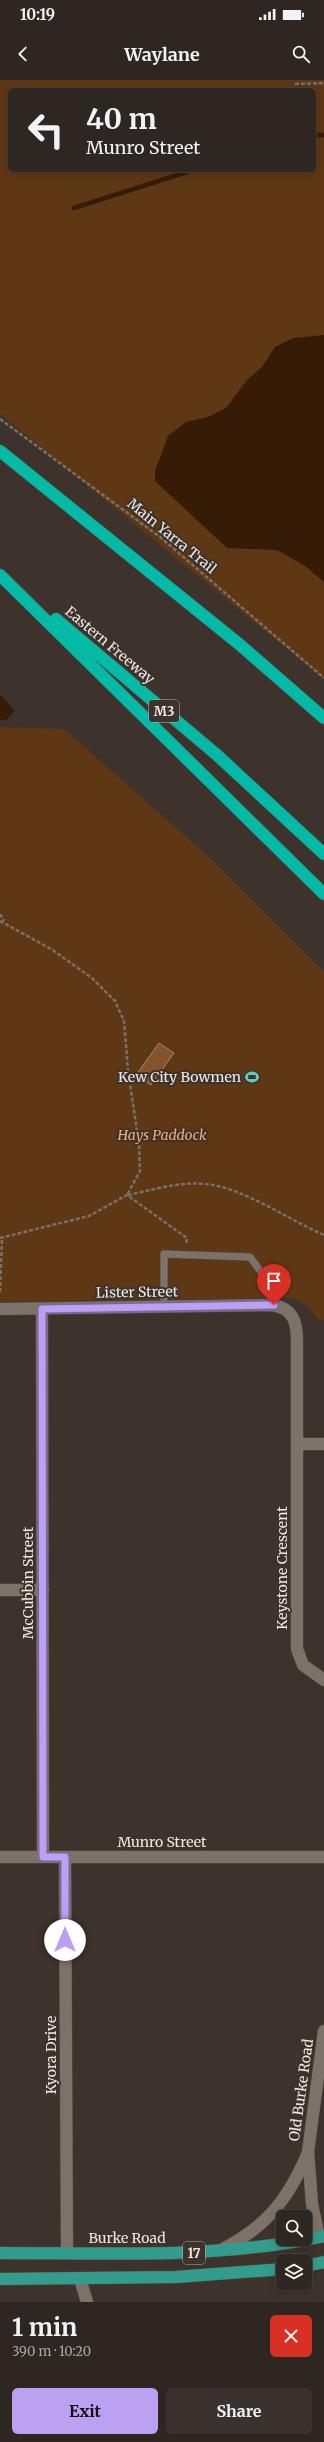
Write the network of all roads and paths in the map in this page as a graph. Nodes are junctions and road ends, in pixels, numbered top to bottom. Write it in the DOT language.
graph roads {
  1 [pos="324,83"];
  2 [pos="295,84"];
  3 [pos="0,418"];
  4 [pos="0,451"];
  5 [pos="0,574"];
  6 [pos="324,678"];
  7 [pos="324,718"];
  8 [pos="324,854"];
  9 [pos="324,894"];
  10 [pos="0,914"];
  11 [pos="0,921"];
  12 [pos="4,922"];
  13 [pos="127,1195"];
  14 [pos="324,1234"];
  15 [pos="1,1238"];
  16 [pos="186,1255"];
  17 [pos="0,1292"];
  18 [pos="274,1305"];
  19 [pos="164,1307"];
  20 [pos="0,1309"];
  21 [pos="42,1309"];
  22 [pos="297,1444"];
  23 [pos="324,1444"];
  24 [pos="0,1590"];
  25 [pos="43,1590"];
  26 [pos="324,1680"];
  27 [pos="0,1857"];
  28 [pos="43,1857"];
  29 [pos="65,1857"];
  30 [pos="324,1857"];
  31 [pos="324,2031"];
  32 [pos="308,2152"];
  33 [pos="322,2239"];
  34 [pos="218,2252"];
  35 [pos="0,2253"];
  36 [pos="67,2253"];
  37 [pos="324,2262"];
  38 [pos="312,2265"];
  39 [pos="276,2270"];
  40 [pos="0,2279"];
  41 [pos="80,2280"];
  42 [pos="87,2302"];
  1 -- 2 [label="path"];
  3 -- 6 [label="path, Main Yarra Trail"];
  4 -- 7 [label="highway"];
  5 -- 8 [label="highway, Eastern Freeway / M3"];
  5 -- 9 [label="highway"];
  10 -- 12 [label="path"];
  11 -- 12 [label="path"];
  12 -- 13 [label="path"];
  13 -- 14 [label="path"];
  13 -- 15 [label="path"];
  13 -- 16 [label="path"];
  15 -- 17 [label="path"];
  16 -- 18 [label="lane"];
  16 -- 19 [label="lane"];
  18 -- 19 [label="street, Lister Street"];
  18 -- 22 [label="street, Keystone Crescent"];
  19 -- 21 [label="street, Lister Street"];
  20 -- 21 [label="street, Lister Street"];
  21 -- 25 [label="street, McCubbin Street"];
  22 -- 23 [label="street"];
  22 -- 26 [label="street, Keystone Crescent"];
  24 -- 25 [label="street"];
  25 -- 28 [label="street, McCubbin Street"];
  27 -- 28 [label="street, Munro Street"];
  28 -- 29 [label="street, Munro Street"];
  29 -- 30 [label="street, Munro Street"];
  29 -- 36 [label="street, Kyora Drive"];
  31 -- 32 [label="street, Old Burke Road"];
  32 -- 33 [label="street, Old Burke Road"];
  32 -- 34 [label="street, Old Burke Road"];
  33 -- 34 [label="main road, Burke Road / 17"];
  34 -- 36 [label="main road, Burke Road / 17"];
  35 -- 36 [label="main road, Burke Road / 17"];
  37 -- 38 [label="main road"];
  39 -- 41 [label="main road, 17"];
  40 -- 41 [label="main road, 17"];
  41 -- 42 [label="street"];
}
